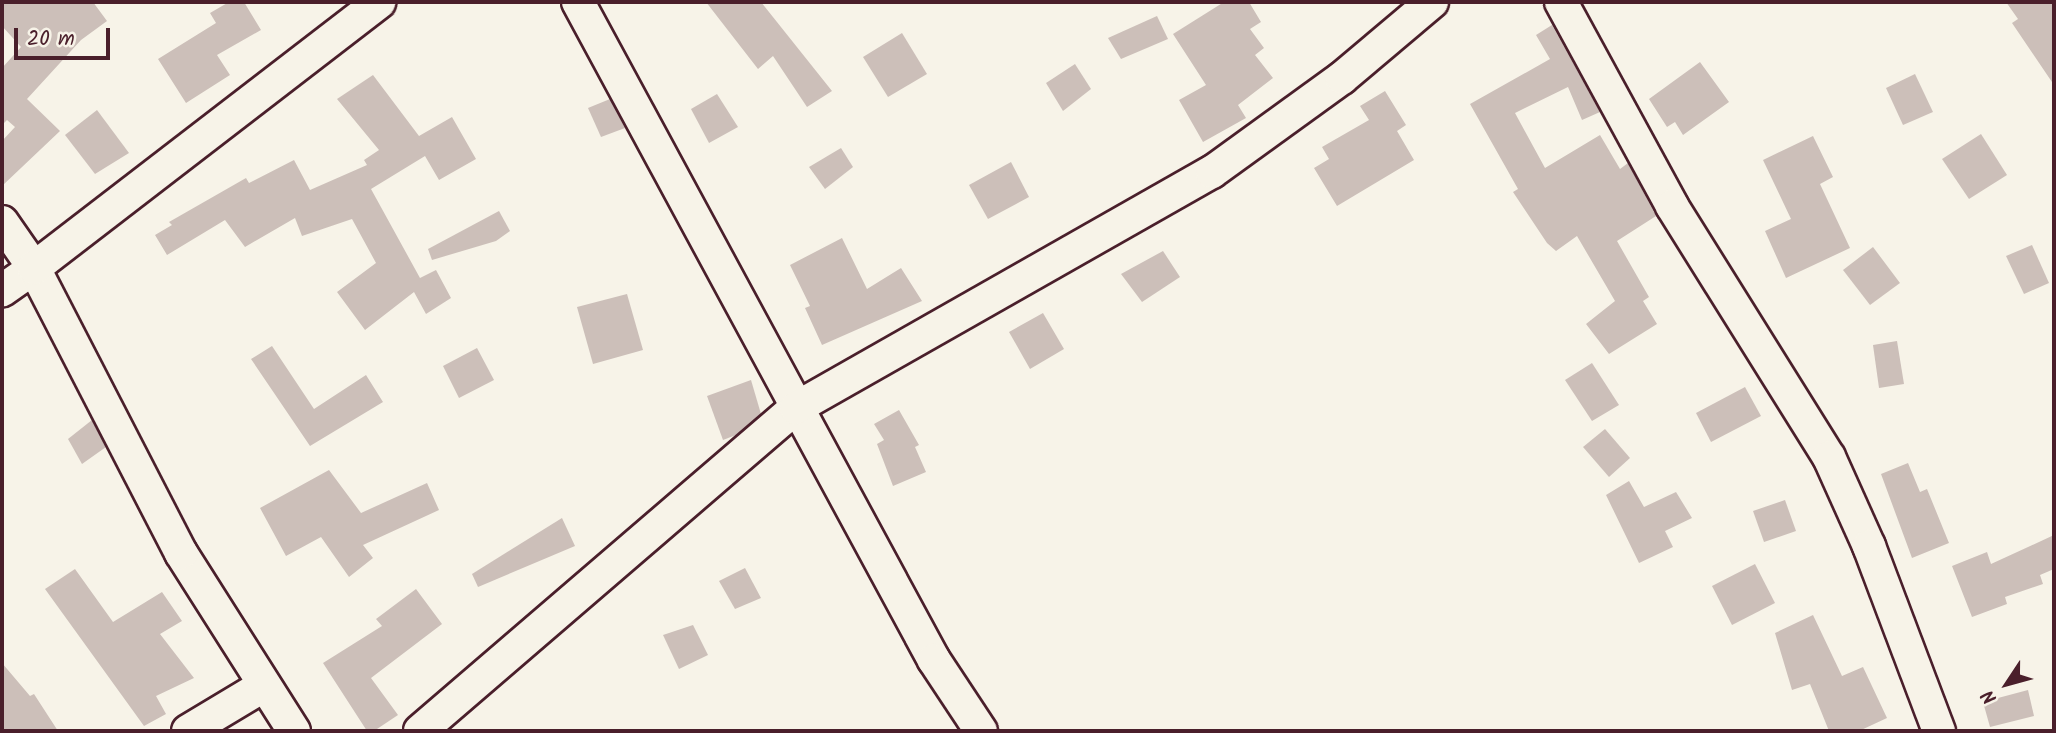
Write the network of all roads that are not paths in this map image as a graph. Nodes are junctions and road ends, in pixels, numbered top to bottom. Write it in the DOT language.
graph roads {
  1 [pos="380,2"];
  2 [pos="578,2"];
  3 [pos="1432,2"];
  4 [pos="1562,2"];
  5 [pos="2,222"];
  6 [pos="34,268"];
  7 [pos="2,290"];
  8 [pos="796,408"];
  9 [pos="263,686"];
  10 [pos="187,731"];
  11 [pos="294,731"];
  12 [pos="420,731"];
  13 [pos="981,731"];
  14 [pos="1939,731"];
  1 -- 6 [label="street"];
  2 -- 8 [label="street"];
  3 -- 8 [label="street"];
  4 -- 14 [label="street"];
  5 -- 6 [label="street"];
  6 -- 7 [label="street"];
  6 -- 9 [label="street"];
  8 -- 12 [label="street"];
  8 -- 13 [label="street"];
  9 -- 10 [label="street"];
  9 -- 11 [label="street"];
}
